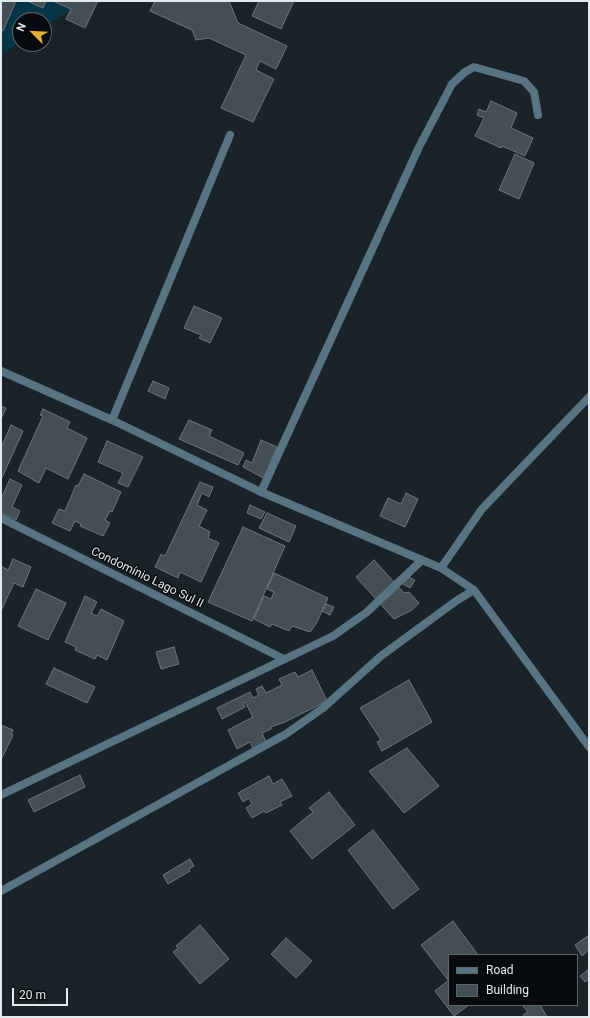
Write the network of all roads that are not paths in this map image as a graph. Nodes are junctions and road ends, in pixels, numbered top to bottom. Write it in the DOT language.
graph roads {
  1 [pos="538,115"];
  2 [pos="230,135"];
  3 [pos="1,371"];
  4 [pos="589,397"];
  5 [pos="112,420"];
  6 [pos="261,492"];
  7 [pos="1,518"];
  8 [pos="421,561"];
  9 [pos="441,568"];
  10 [pos="474,590"];
  11 [pos="282,658"];
  12 [pos="589,747"];
  13 [pos="1,795"];
  14 [pos="1,890"];
  1 -- 6 [label="street"];
  2 -- 5 [label="street"];
  3 -- 5 [label="street"];
  4 -- 9 [label="street"];
  5 -- 6 [label="street"];
  6 -- 8 [label="street"];
  7 -- 11 [label="street, Condomínio Lago Sul II"];
  8 -- 9 [label="street"];
  8 -- 11 [label="street"];
  9 -- 10 [label="street"];
  10 -- 12 [label="street"];
  10 -- 14 [label="street"];
  11 -- 13 [label="street"];
}
